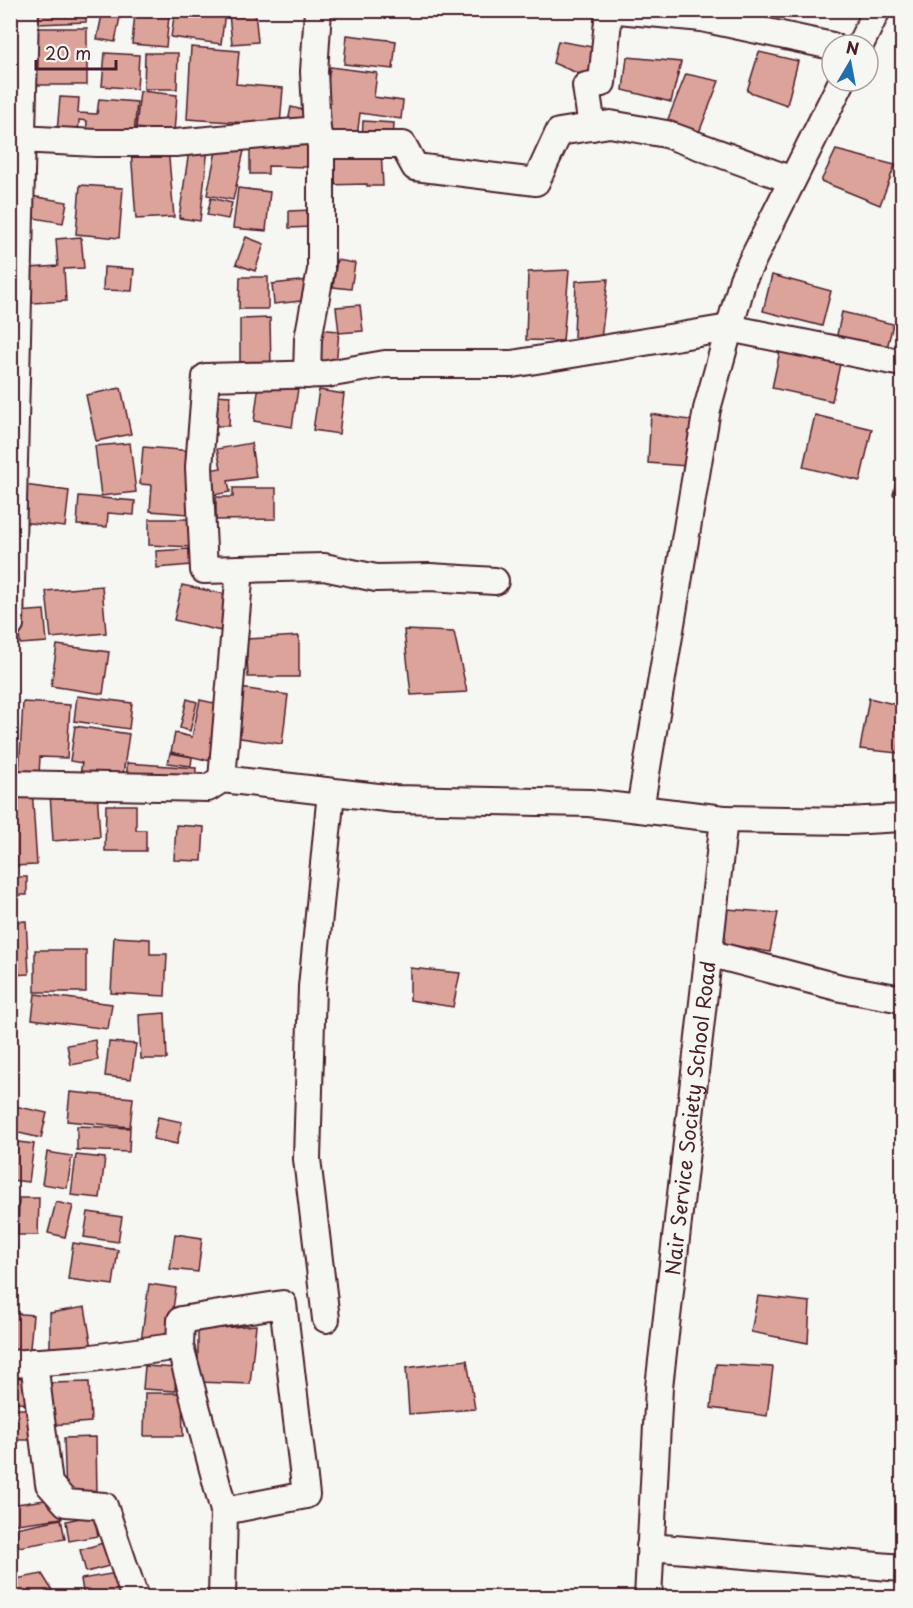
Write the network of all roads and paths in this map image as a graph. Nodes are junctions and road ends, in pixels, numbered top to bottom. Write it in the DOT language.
graph roads {
  1 [pos="25,10"];
  2 [pos="318,10"];
  3 [pos="609,10"];
  4 [pos="618,10"];
  5 [pos="877,10"];
  6 [pos="703,14"];
  7 [pos="866,33"];
  8 [pos="820,43"];
  9 [pos="836,93"];
  10 [pos="592,127"];
  11 [pos="319,138"];
  12 [pos="20,139"];
  13 [pos="792,180"];
  14 [pos="729,328"];
  15 [pos="14,331"];
  16 [pos="903,363"];
  17 [pos="307,375"];
  18 [pos="240,569"];
  19 [pos="495,581"];
  20 [pos="10,625"];
  21 [pos="222,779"];
  22 [pos="10,784"];
  23 [pos="331,792"];
  24 [pos="640,809"];
  25 [pos="903,818"];
  26 [pos="724,819"];
  27 [pos="708,953"];
  28 [pos="903,999"];
  29 [pos="326,1319"];
  30 [pos="180,1346"];
  31 [pos="22,1363"];
  32 [pos="224,1510"];
  33 [pos="650,1547"];
  34 [pos="903,1568"];
  35 [pos="135,1598"];
  36 [pos="222,1598"];
  37 [pos="648,1598"];
  1 -- 12 [label="street"];
  2 -- 11 [label="street"];
  3 -- 10 [label="street"];
  4 -- 6 [label="street"];
  5 -- 7 [label="street"];
  6 -- 8 [label="street"];
  9 -- 13 [label="street"];
  10 -- 11 [label="street"];
  10 -- 13 [label="street"];
  11 -- 12 [label="street"];
  11 -- 17 [label="street"];
  12 -- 15 [label="street"];
  13 -- 14 [label="street"];
  14 -- 16 [label="street"];
  14 -- 17 [label="street"];
  14 -- 24 [label="street"];
  15 -- 20 [label="street"];
  17 -- 18 [label="street"];
  18 -- 19 [label="street"];
  18 -- 21 [label="street"];
  21 -- 22 [label="street"];
  21 -- 23 [label="street"];
  23 -- 24 [label="street"];
  23 -- 29 [label="street"];
  24 -- 26 [label="street"];
  25 -- 26 [label="street"];
  26 -- 27 [label="street, Nair Service Society School Road"];
  27 -- 28 [label="street"];
  27 -- 33 [label="street, Nair Service Society School Road"];
  30 -- 31 [label="street"];
  30 -- 32 [label="street"];
  30 -- 32 [label="street"];
  31 -- 35 [label="street"];
  32 -- 36 [label="street"];
  33 -- 34 [label="street"];
  33 -- 37 [label="street, Nair Service Society School Road"];
}
